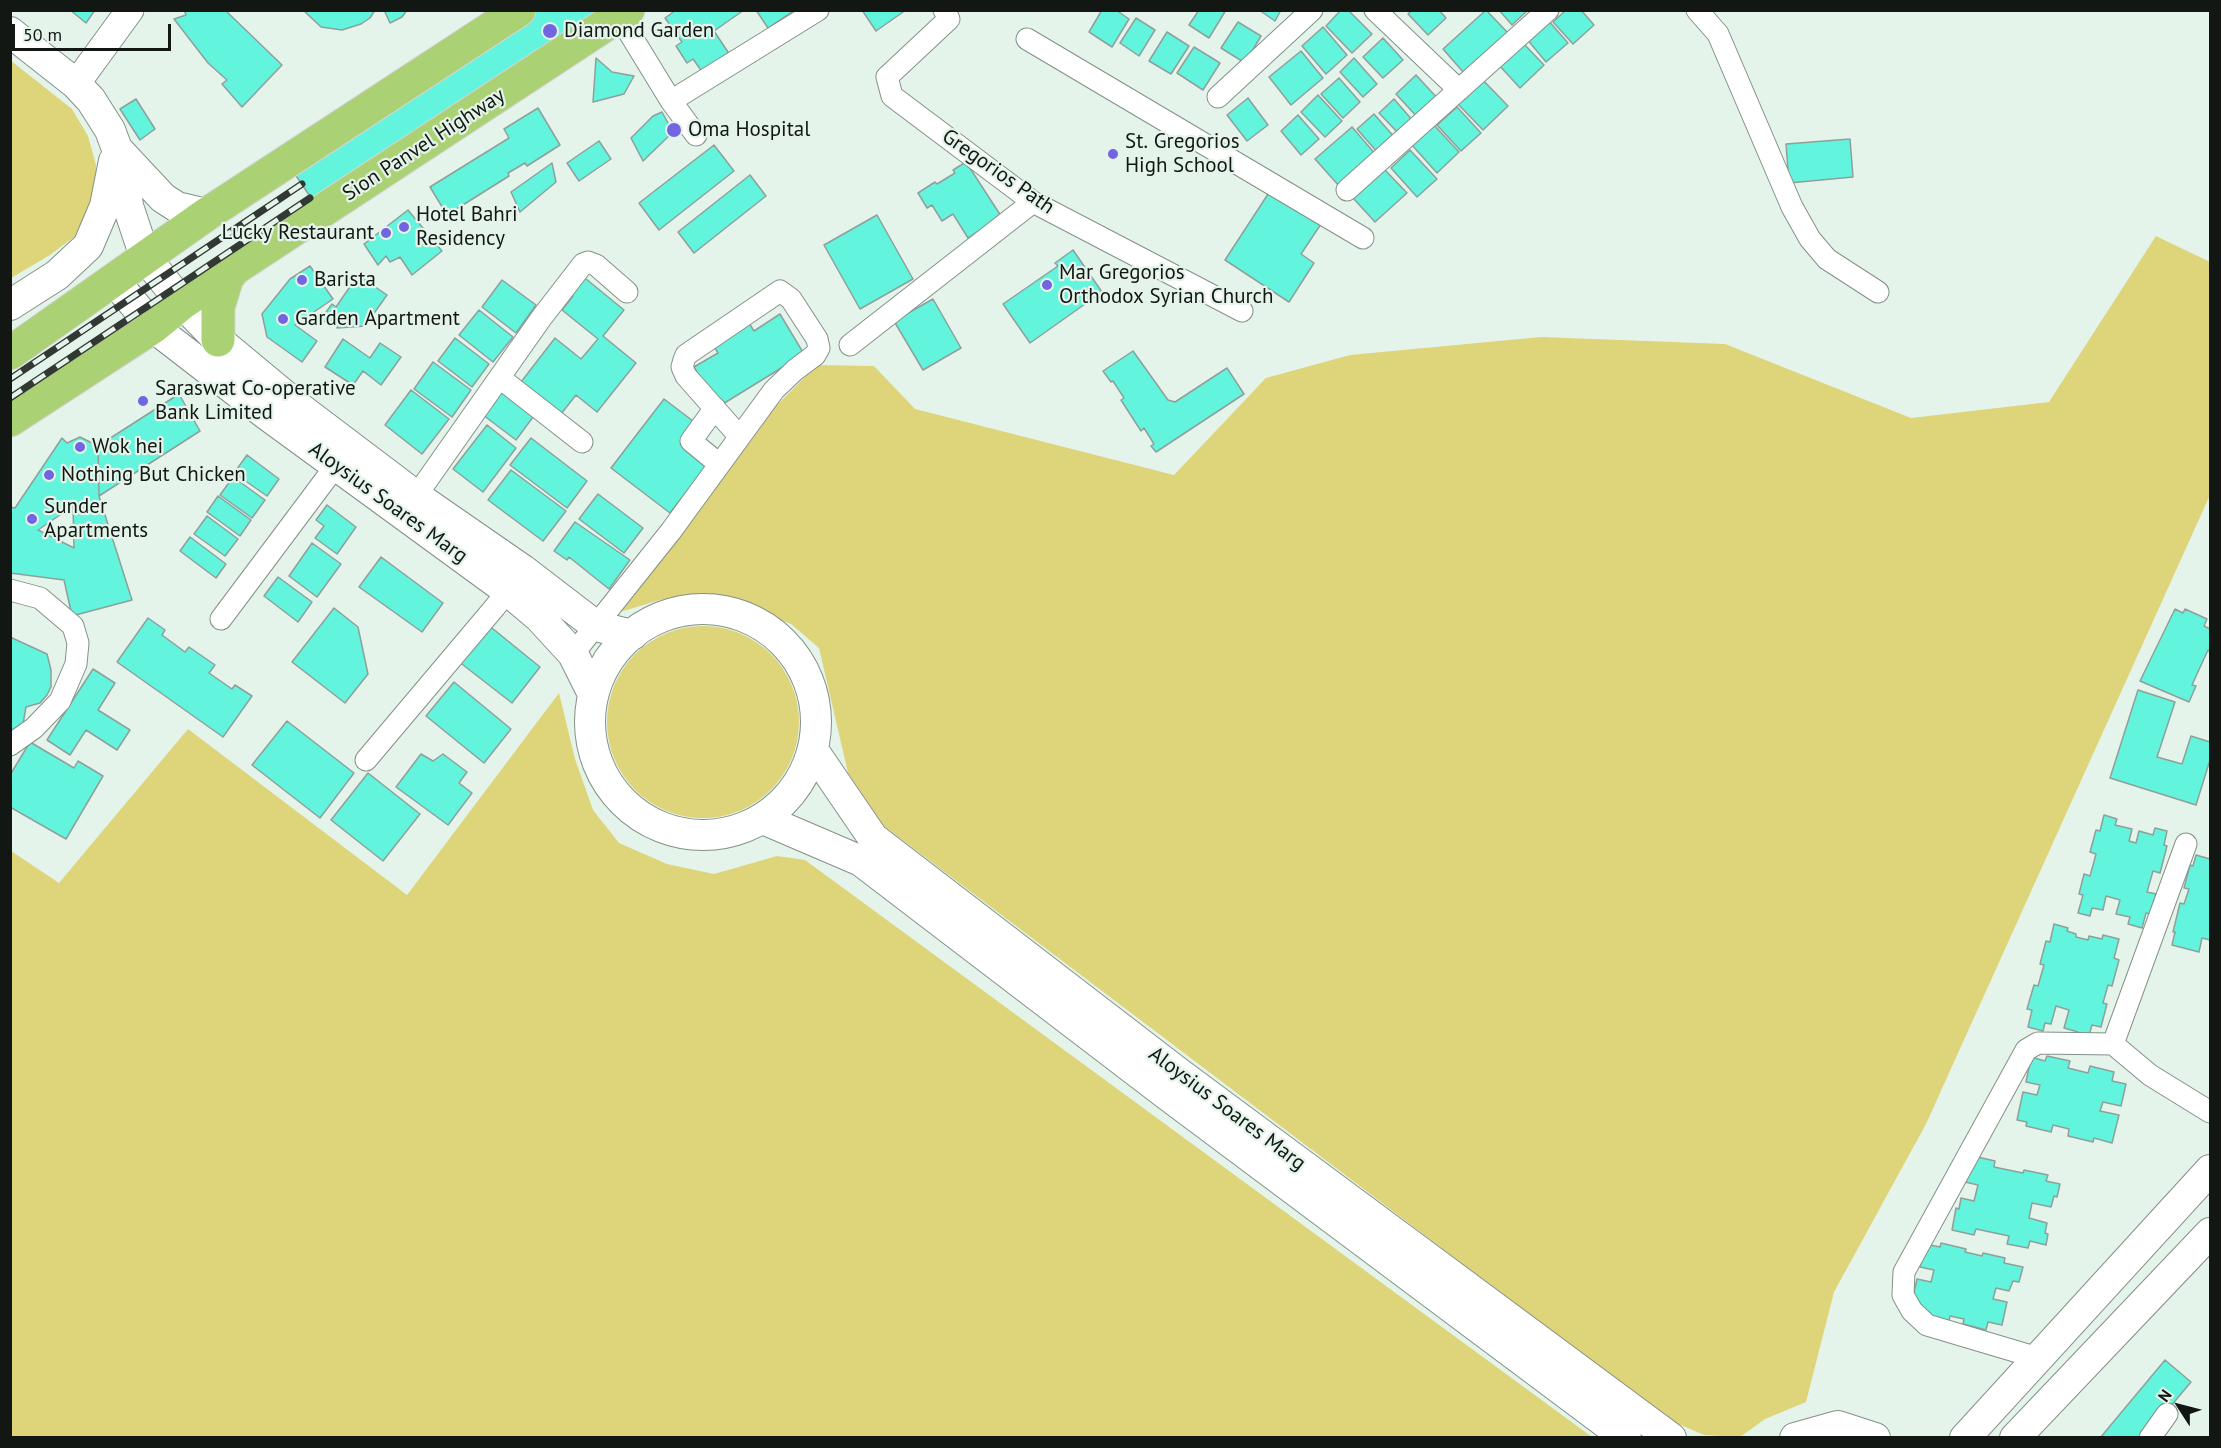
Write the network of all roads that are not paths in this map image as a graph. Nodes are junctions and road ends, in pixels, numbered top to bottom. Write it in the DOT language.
graph roads {
  1 [pos="130,10"];
  2 [pos="519,10"];
  3 [pos="818,10"];
  4 [pos="944,10"];
  5 [pos="1312,10"];
  6 [pos="1375,10"];
  7 [pos="1548,10"];
  8 [pos="1697,10"];
  9 [pos="624,14"];
  10 [pos="10,32"];
  11 [pos="1027,39"];
  12 [pos="76,84"];
  13 [pos="1459,90"];
  14 [pos="1218,97"];
  15 [pos="671,101"];
  16 [pos="696,135"];
  17 [pos="117,149"];
  18 [pos="1347,190"];
  19 [pos="1033,202"];
  20 [pos="207,214"];
  21 [pos="1363,238"];
  22 [pos="145,257"];
  23 [pos="234,269"];
  24 [pos="113,279"];
  25 [pos="627,292"];
  26 [pos="1878,292"];
  27 [pos="182,303"];
  28 [pos="10,305"];
  29 [pos="1242,311"];
  30 [pos="153,327"];
  31 [pos="218,340"];
  32 [pos="850,345"];
  33 [pos="10,352"];
  34 [pos="237,373"];
  35 [pos="500,378"];
  36 [pos="715,408"];
  37 [pos="10,420"];
  38 [pos="739,436"];
  39 [pos="582,442"];
  40 [pos="344,456"];
  41 [pos="719,464"];
  42 [pos="410,505"];
  43 [pos="515,581"];
  44 [pos="10,590"];
  45 [pos="221,619"];
  46 [pos="596,626"];
  47 [pos="632,635"];
  48 [pos="573,654"];
  49 [pos="593,694"];
  50 [pos="10,745"];
  51 [pos="813,750"];
  52 [pos="366,760"];
  53 [pos="763,819"];
  54 [pos="2186,844"];
  55 [pos="2113,1044"];
  56 [pos="1173,1084"];
  57 [pos="2211,1112"];
  58 [pos="2211,1170"];
  59 [pos="2211,1233"];
  60 [pos="2038,1358"];
  61 [pos="2167,1414"];
  62 [pos="1628,1428"];
  63 [pos="1671,1437"];
  64 [pos="1796,1437"];
  65 [pos="1875,1437"];
  66 [pos="1965,1437"];
  67 [pos="2015,1437"];
  68 [pos="2150,1437"];
  1 -- 12 [label="street"];
  2 -- 20 [label="highway"];
  3 -- 15 [label="street"];
  4 -- 19 [label="street, Gregorios Path"];
  5 -- 14 [label="street"];
  6 -- 13 [label="street"];
  7 -- 13 [label="street"];
  8 -- 26 [label="street"];
  9 -- 15 [label="street"];
  9 -- 23 [label="highway, Sion Panvel Highway"];
  10 -- 12 [label="main road"];
  11 -- 21 [label="street"];
  12 -- 17 [label="main road"];
  13 -- 18 [label="street"];
  15 -- 16 [label="street"];
  17 -- 20 [label="main road"];
  17 -- 22 [label="main road"];
  17 -- 28 [label="main road"];
  19 -- 29 [label="street, Gregorios Path"];
  19 -- 32 [label="street"];
  20 -- 22 [label="highway"];
  22 -- 24 [label="highway"];
  22 -- 27 [label="main road, Aloysius Soares Marg"];
  23 -- 27 [label="highway, Sion Panvel Highway"];
  23 -- 31 [label="highway"];
  24 -- 30 [label="main road, Aloysius Soares Marg"];
  24 -- 33 [label="highway"];
  25 -- 35 [label="street"];
  27 -- 30 [label="highway, Sion Panvel Highway"];
  27 -- 31 [label="main road, Aloysius Soares Marg"];
  30 -- 34 [label="main road, Aloysius Soares Marg"];
  30 -- 37 [label="highway, Sion Panvel Highway"];
  31 -- 34 [label="main road, Aloysius Soares Marg"];
  34 -- 40 [label="main road, Aloysius Soares Marg"];
  35 -- 39 [label="street"];
  35 -- 42 [label="street"];
  36 -- 38 [label="street"];
  36 -- 38 [label="street"];
  36 -- 41 [label="street"];
  38 -- 41 [label="street"];
  40 -- 42 [label="main road, Aloysius Soares Marg"];
  40 -- 45 [label="street"];
  41 -- 46 [label="street"];
  42 -- 43 [label="main road, Aloysius Soares Marg"];
  43 -- 46 [label="main road, Aloysius Soares Marg"];
  43 -- 48 [label="main road, Aloysius Soares Marg"];
  43 -- 52 [label="street"];
  44 -- 50 [label="street"];
  46 -- 47 [label="main road, Aloysius Soares Marg"];
  46 -- 48 [label="street"];
  47 -- 49 [label="main road"];
  47 -- 51 [label="main road"];
  48 -- 49 [label="main road, Aloysius Soares Marg"];
  49 -- 53 [label="main road"];
  51 -- 53 [label="main road"];
  51 -- 56 [label="main road, Aloysius Soares Marg"];
  53 -- 56 [label="main road, Aloysius Soares Marg"];
  54 -- 55 [label="street"];
  55 -- 57 [label="street"];
  55 -- 60 [label="street"];
  56 -- 62 [label="main road, Aloysius Soares Marg"];
  58 -- 60 [label="main road"];
  59 -- 67 [label="main road"];
  60 -- 66 [label="main road"];
  61 -- 68 [label="street"];
  62 -- 63 [label="main road, Aloysius Soares Marg"];
  64 -- 65 [label="main road"];
}
